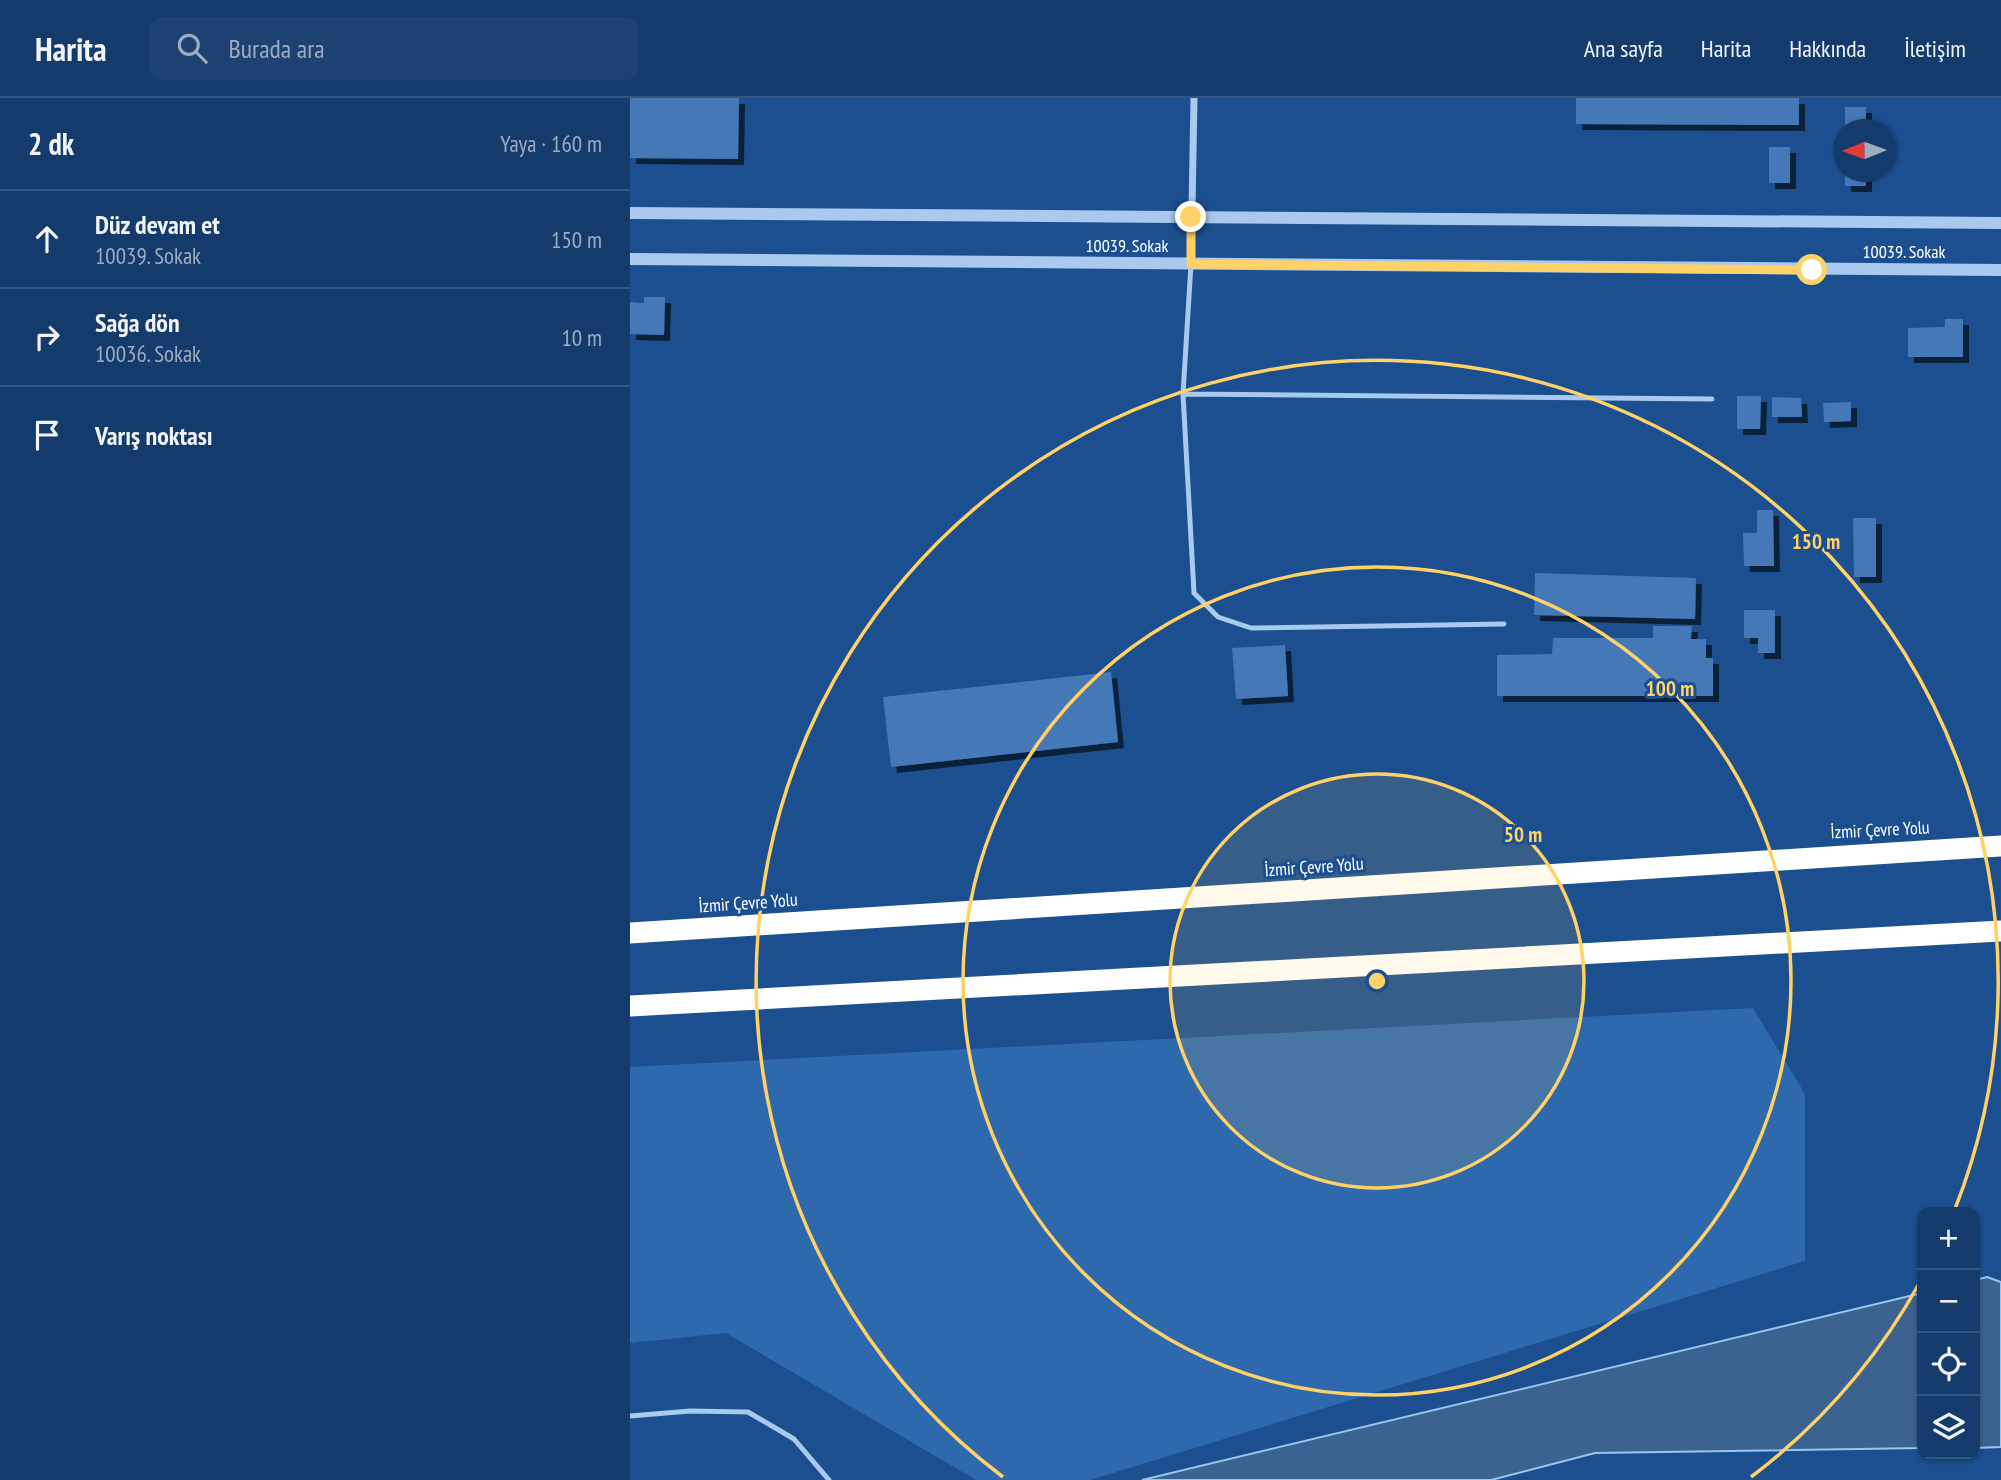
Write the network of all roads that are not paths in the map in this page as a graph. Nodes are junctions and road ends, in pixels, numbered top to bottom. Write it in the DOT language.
graph roads {
  1 [pos="1194,98"];
  2 [pos="630,213"];
  3 [pos="1191,217"];
  4 [pos="2001,223"];
  5 [pos="630,259"];
  6 [pos="1191,264"];
  7 [pos="2001,270"];
  8 [pos="1183,394"];
  9 [pos="1712,399"];
  10 [pos="1504,624"];
  11 [pos="1997,846"];
  12 [pos="2001,931"];
  13 [pos="630,933"];
  14 [pos="630,1006"];
  15 [pos="630,1416"];
  16 [pos="829,1480"];
  1 -- 3 [label="street"];
  2 -- 3 [label="street, 10039. Sokak"];
  3 -- 4 [label="street, 10039. Sokak"];
  3 -- 6 [label="street"];
  5 -- 6 [label="street, 10039. Sokak"];
  6 -- 7 [label="street, 10039. Sokak"];
  6 -- 8 [label="lane"];
  8 -- 9 [label="lane"];
  8 -- 10 [label="lane"];
  11 -- 13 [label="highway, İzmir Çevre Yolu"];
  12 -- 14 [label="highway"];
  15 -- 16 [label="lane"];
}
